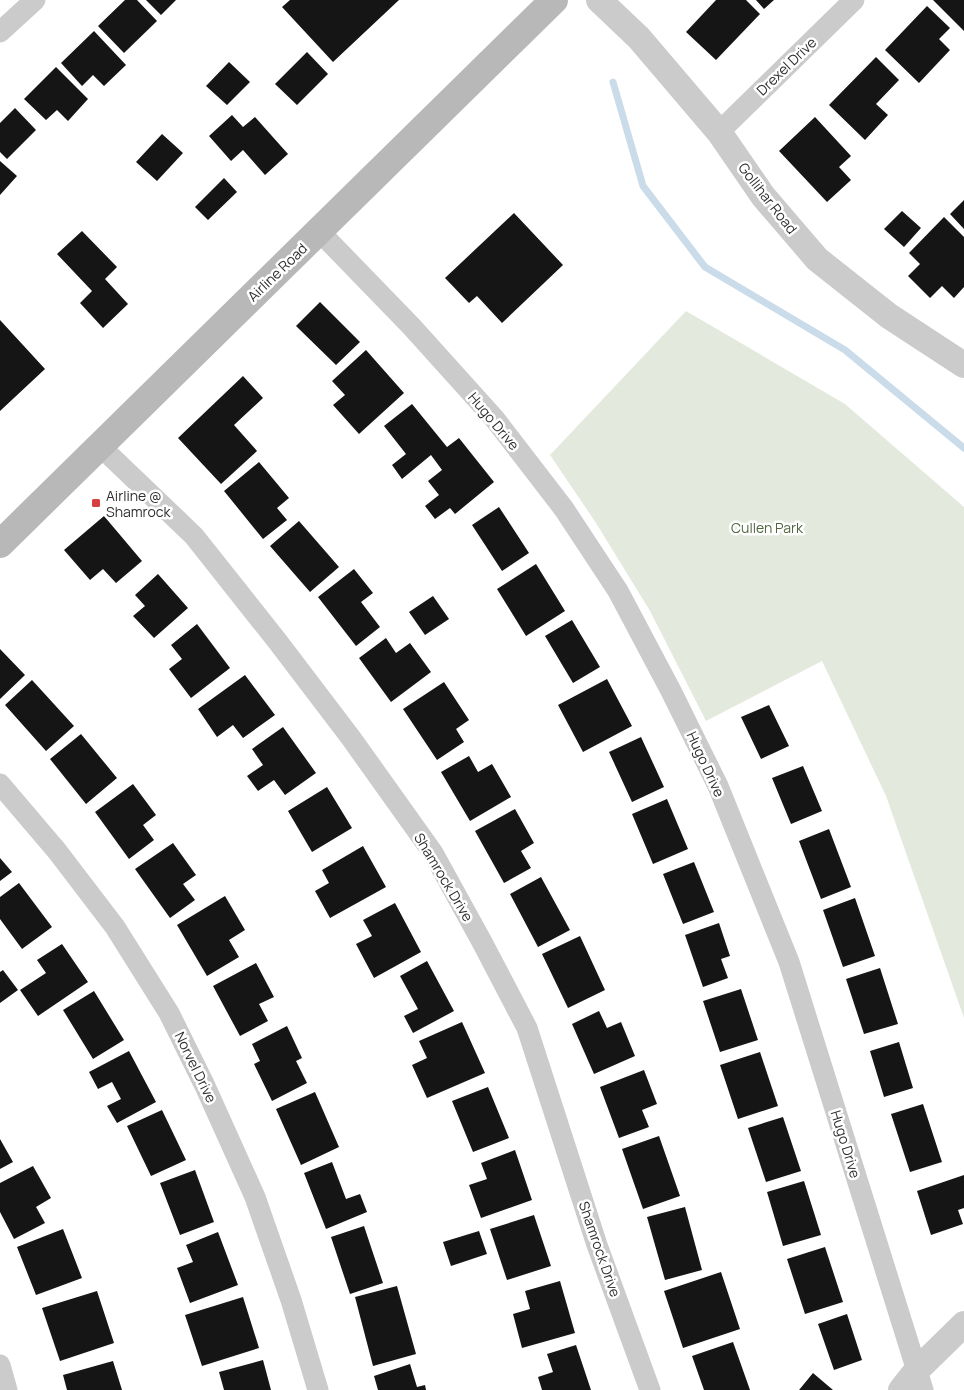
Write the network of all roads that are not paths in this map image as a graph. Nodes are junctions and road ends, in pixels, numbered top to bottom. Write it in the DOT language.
graph roads {
  1 [pos="35,0"];
  2 [pos="554,0"];
  3 [pos="599,0"];
  4 [pos="854,0"];
  5 [pos="0,32"];
  6 [pos="719,132"];
  7 [pos="319,231"];
  8 [pos="964,365"];
  9 [pos="100,446"];
  10 [pos="0,544"];
  11 [pos="0,784"];
  12 [pos="964,1324"];
  13 [pos="0,1365"];
  14 [pos="913,1384"];
  15 [pos="7,1390"];
  16 [pos="318,1390"];
  17 [pos="650,1390"];
  1 -- 5 [label="street"];
  2 -- 7 [label="main road, Airline Road"];
  3 -- 6 [label="street, Gollihar Road"];
  4 -- 6 [label="street, Drexel Drive"];
  6 -- 8 [label="street, Gollihar Road"];
  7 -- 9 [label="main road, Airline Road"];
  7 -- 14 [label="street, Hugo Drive"];
  9 -- 10 [label="main road, Airline Road"];
  9 -- 17 [label="street, Shamrock Drive"];
  11 -- 16 [label="street, Norvel Drive"];
  12 -- 14 [label="street"];
  13 -- 15 [label="street"];
}
